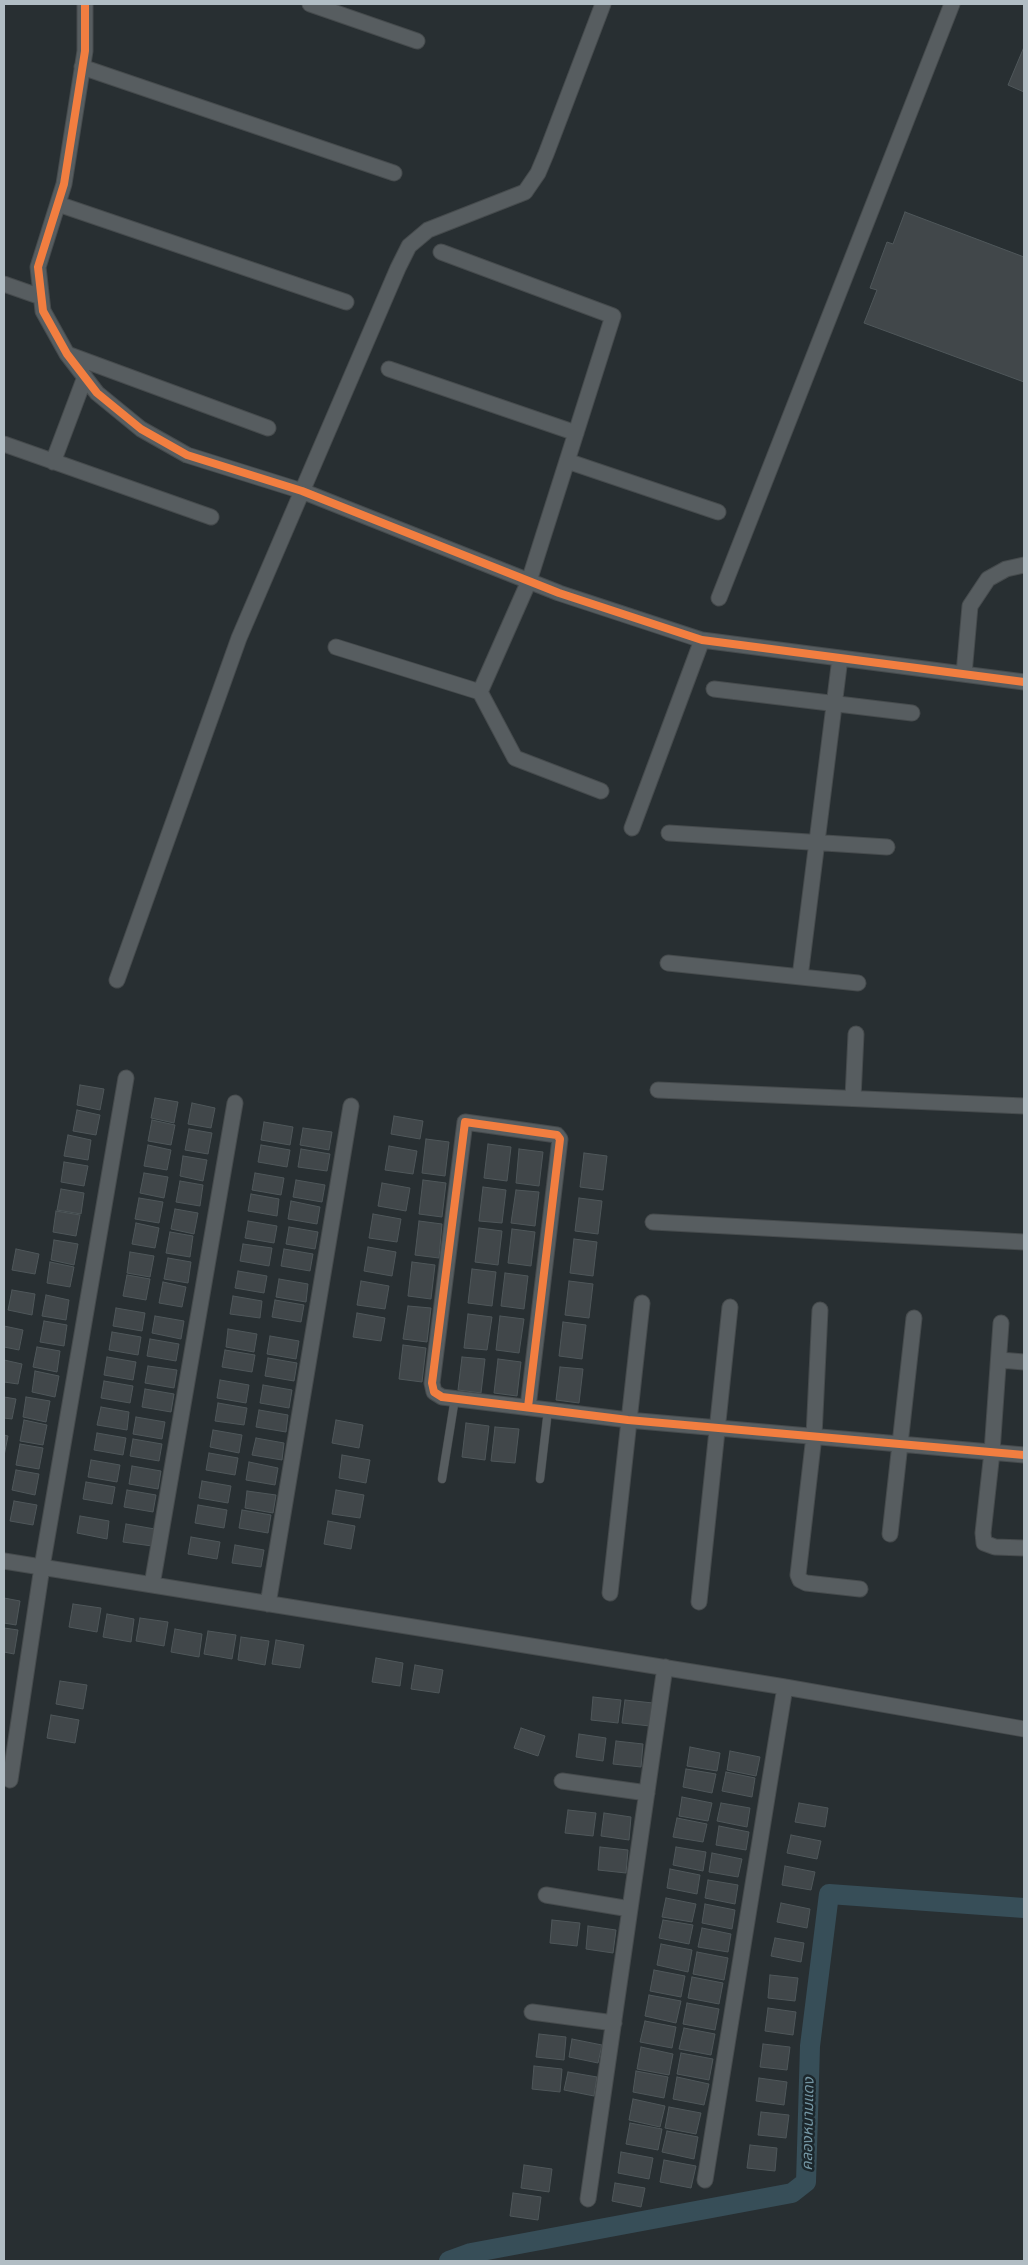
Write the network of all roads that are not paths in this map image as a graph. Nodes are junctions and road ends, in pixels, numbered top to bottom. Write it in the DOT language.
graph roads {
  1 [pos="85,4"];
  2 [pos="310,4"];
  3 [pos="603,4"];
  4 [pos="952,4"];
  5 [pos="417,41"];
  6 [pos="82,67"];
  7 [pos="394,173"];
  8 [pos="58,204"];
  9 [pos="441,252"];
  10 [pos="4,284"];
  11 [pos="41,298"];
  12 [pos="346,302"];
  13 [pos="67,354"];
  14 [pos="389,369"];
  15 [pos="85,377"];
  16 [pos="268,428"];
  17 [pos="576,433"];
  18 [pos="4,444"];
  19 [pos="567,461"];
  20 [pos="53,462"];
  21 [pos="302,491"];
  22 [pos="718,512"];
  23 [pos="211,517"];
  24 [pos="1024,565"];
  25 [pos="529,581"];
  26 [pos="719,598"];
  27 [pos="702,640"];
  28 [pos="336,647"];
  29 [pos="840,658"];
  30 [pos="964,674"];
  31 [pos="1024,682"];
  32 [pos="714,689"];
  33 [pos="480,692"];
  34 [pos="834,703"];
  35 [pos="912,713"];
  36 [pos="601,791"];
  37 [pos="632,828"];
  38 [pos="669,833"];
  39 [pos="816,842"];
  40 [pos="887,847"];
  41 [pos="668,963"];
  42 [pos="800,977"];
  43 [pos="117,980"];
  44 [pos="858,983"];
  45 [pos="856,1034"];
  46 [pos="126,1078"];
  47 [pos="658,1090"];
  48 [pos="853,1098"];
  49 [pos="235,1103"];
  50 [pos="351,1106"];
  51 [pos="1024,1106"];
  52 [pos="653,1222"];
  53 [pos="1024,1242"];
  54 [pos="642,1303"];
  55 [pos="730,1307"];
  56 [pos="820,1310"];
  57 [pos="914,1318"];
  58 [pos="1001,1323"];
  59 [pos="1000,1360"];
  60 [pos="1024,1362"];
  61 [pos="455,1398"];
  62 [pos="528,1408"];
  63 [pos="548,1410"];
  64 [pos="628,1420"];
  65 [pos="718,1428"];
  66 [pos="814,1436"];
  67 [pos="900,1444"];
  68 [pos="992,1452"];
  69 [pos="1024,1455"];
  70 [pos="442,1479"];
  71 [pos="540,1479"];
  72 [pos="890,1534"];
  73 [pos="1024,1548"];
  74 [pos="4,1561"];
  75 [pos="42,1567"];
  76 [pos="152,1585"];
  77 [pos="860,1589"];
  78 [pos="610,1593"];
  79 [pos="699,1602"];
  80 [pos="268,1604"];
  81 [pos="665,1667"];
  82 [pos="785,1687"];
  83 [pos="1024,1729"];
  84 [pos="10,1780"];
  85 [pos="562,1781"];
  86 [pos="647,1793"];
  87 [pos="546,1895"];
  88 [pos="630,1909"];
  89 [pos="532,2012"];
  90 [pos="614,2023"];
  91 [pos="705,2180"];
  92 [pos="588,2199"];
  1 -- 6 [label="street"];
  2 -- 5 [label="street"];
  3 -- 21 [label="street"];
  4 -- 26 [label="street"];
  6 -- 7 [label="street"];
  6 -- 8 [label="street"];
  8 -- 11 [label="street"];
  8 -- 12 [label="street"];
  9 -- 17 [label="street"];
  10 -- 11 [label="street"];
  11 -- 13 [label="street"];
  13 -- 15 [label="street"];
  13 -- 16 [label="street"];
  14 -- 17 [label="street"];
  15 -- 20 [label="street"];
  15 -- 21 [label="street"];
  17 -- 19 [label="street"];
  18 -- 20 [label="street"];
  19 -- 22 [label="street"];
  19 -- 25 [label="street"];
  20 -- 23 [label="street"];
  21 -- 25 [label="street"];
  21 -- 43 [label="street"];
  24 -- 30 [label="street"];
  25 -- 27 [label="street"];
  25 -- 33 [label="street"];
  27 -- 29 [label="street"];
  27 -- 37 [label="street"];
  28 -- 33 [label="street"];
  29 -- 30 [label="street"];
  29 -- 34 [label="street"];
  30 -- 31 [label="street"];
  32 -- 34 [label="street"];
  33 -- 36 [label="street"];
  34 -- 35 [label="street"];
  34 -- 39 [label="street"];
  38 -- 39 [label="street"];
  39 -- 40 [label="street"];
  39 -- 42 [label="street"];
  41 -- 42 [label="street"];
  42 -- 44 [label="street"];
  45 -- 48 [label="street"];
  46 -- 75 [label="street"];
  47 -- 48 [label="street"];
  48 -- 51 [label="street"];
  49 -- 76 [label="street"];
  50 -- 80 [label="street"];
  52 -- 53 [label="street"];
  54 -- 64 [label="street"];
  55 -- 65 [label="street"];
  56 -- 66 [label="street"];
  57 -- 67 [label="street"];
  58 -- 59 [label="street"];
  59 -- 60 [label="street"];
  59 -- 68 [label="street"];
  61 -- 62 [label="street"];
  61 -- 62 [label="street"];
  61 -- 70 [label="lane"];
  62 -- 63 [label="street"];
  63 -- 64 [label="street"];
  63 -- 71 [label="lane"];
  64 -- 65 [label="street"];
  64 -- 78 [label="street"];
  65 -- 66 [label="street"];
  65 -- 79 [label="street"];
  66 -- 67 [label="street"];
  66 -- 77 [label="street"];
  67 -- 68 [label="street"];
  67 -- 72 [label="street"];
  68 -- 69 [label="street"];
  68 -- 73 [label="street"];
  74 -- 75 [label="street"];
  75 -- 76 [label="street"];
  75 -- 84 [label="street"];
  76 -- 80 [label="street"];
  80 -- 81 [label="street"];
  81 -- 82 [label="street"];
  81 -- 86 [label="street"];
  82 -- 83 [label="street"];
  82 -- 91 [label="street"];
  85 -- 86 [label="street"];
  86 -- 88 [label="street"];
  87 -- 88 [label="street"];
  88 -- 90 [label="street"];
  89 -- 90 [label="street"];
  90 -- 92 [label="street"];
}
